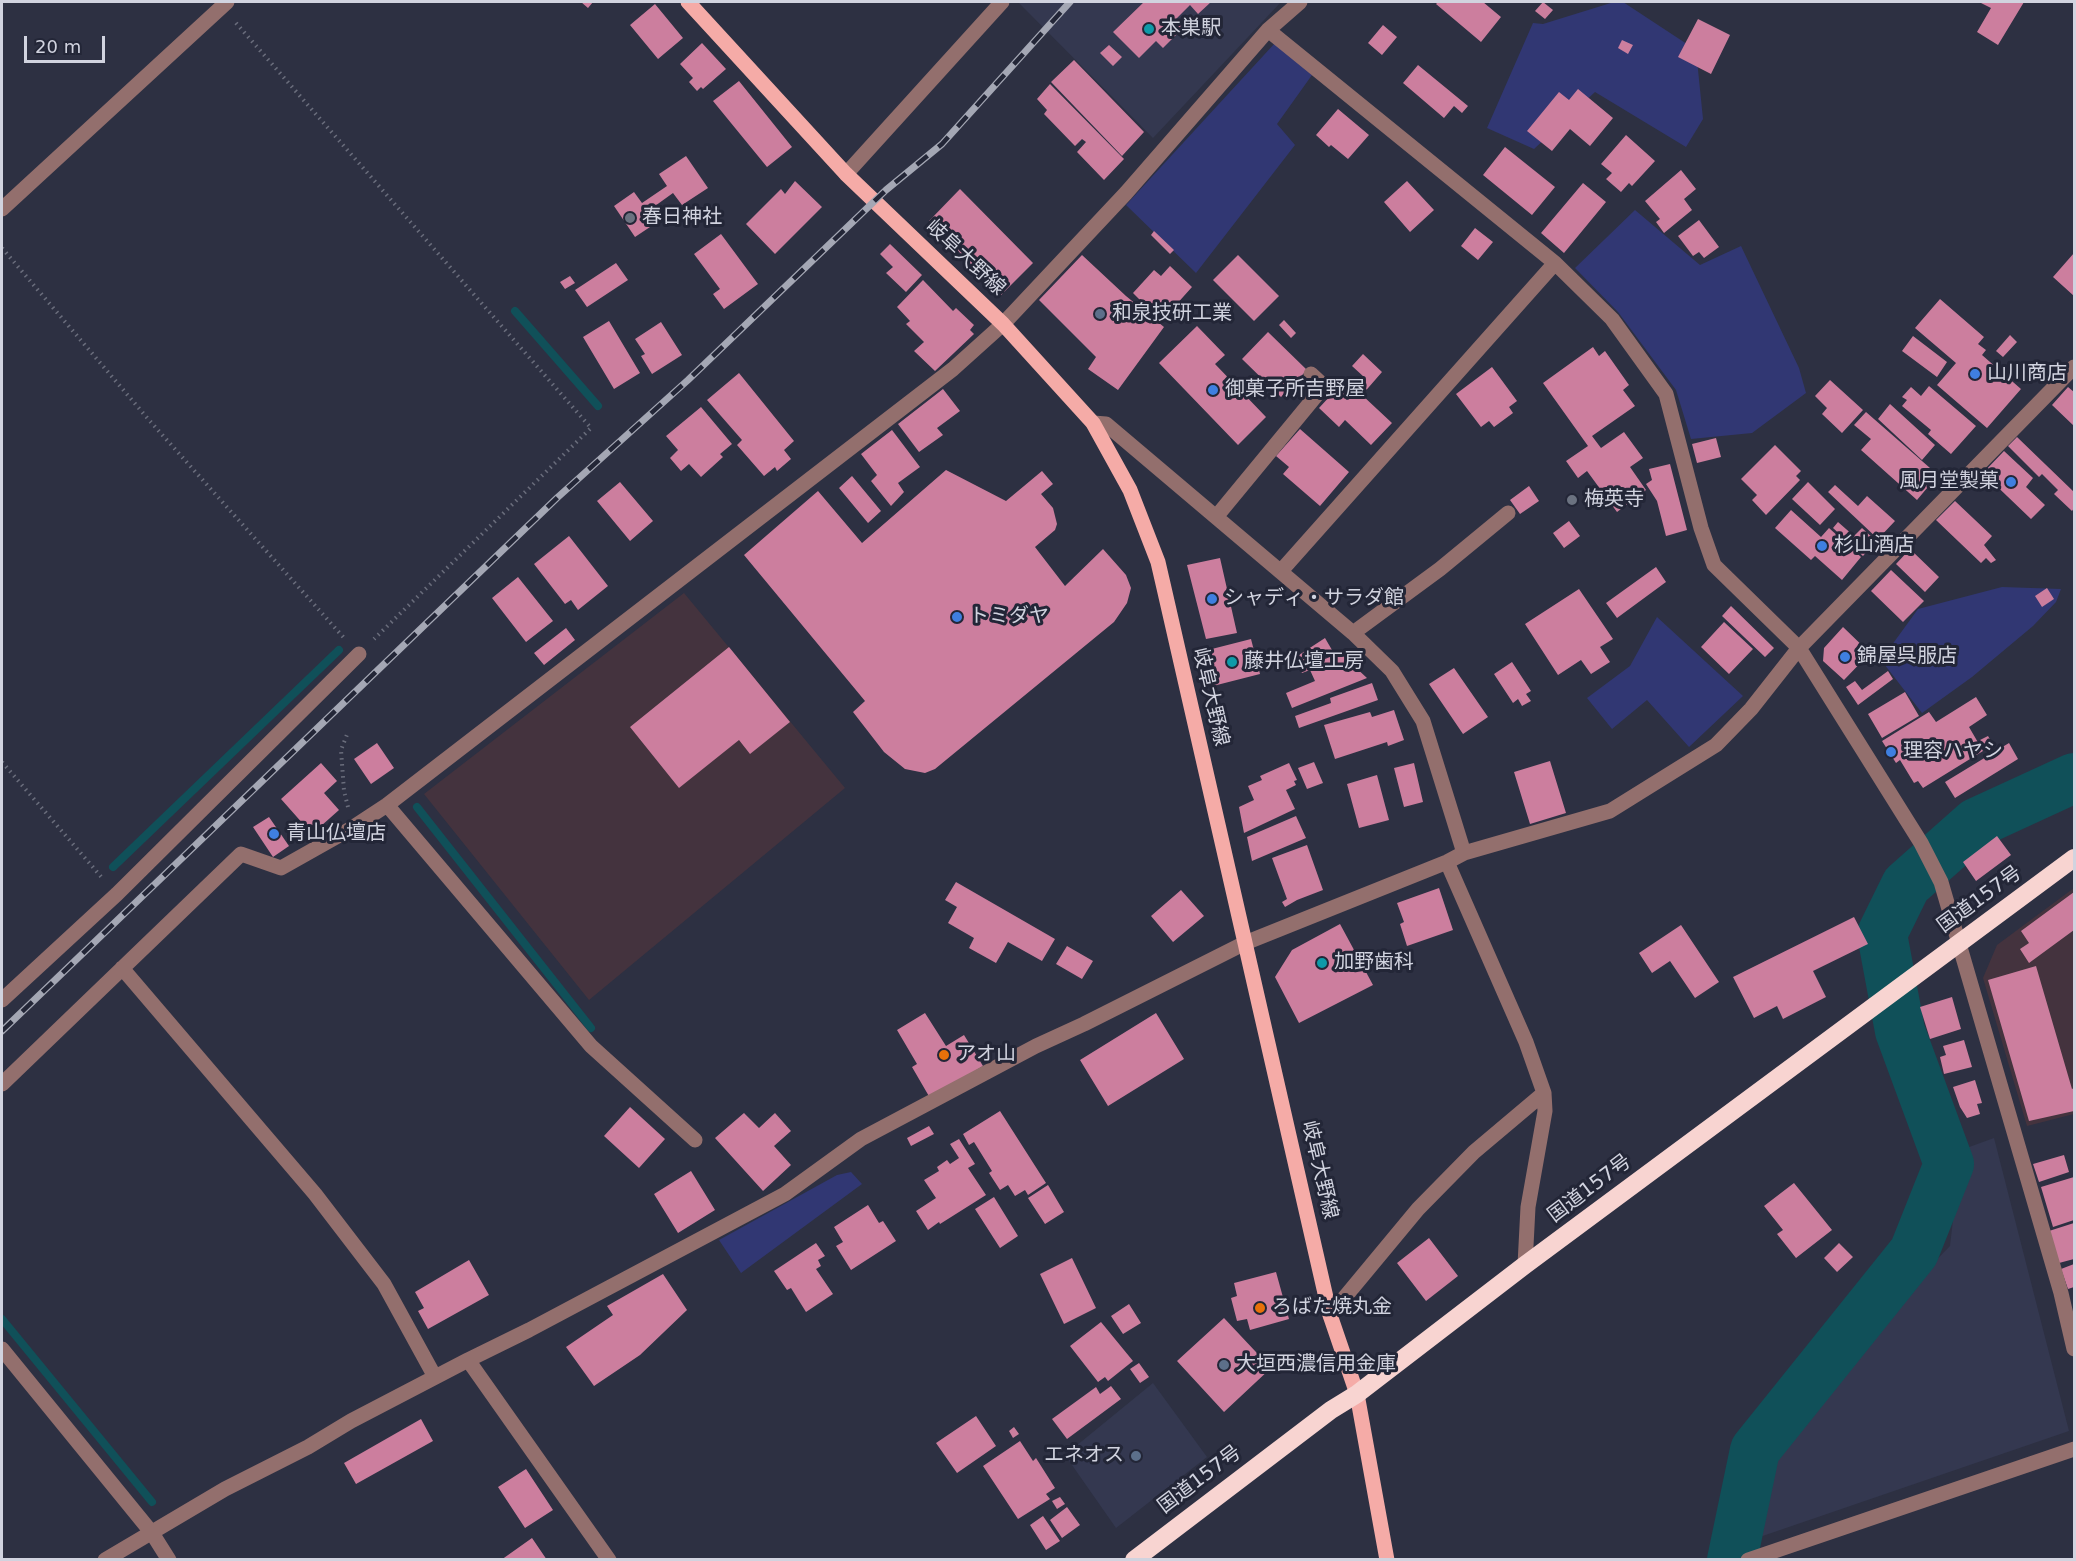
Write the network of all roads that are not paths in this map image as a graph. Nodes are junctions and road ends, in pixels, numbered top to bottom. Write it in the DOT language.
graph roads {
  1 [pos="688,2"];
  2 [pos="1002,2"];
  3 [pos="1300,2"];
  4 [pos="222,3"];
  5 [pos="1268,30"];
  6 [pos="846,174"];
  7 [pos="2,209"];
  8 [pos="1555,263"];
  9 [pos="1003,324"];
  10 [pos="2074,367"];
  11 [pos="1311,374"];
  12 [pos="1094,423"];
  13 [pos="1508,513"];
  14 [pos="1216,517"];
  15 [pos="1281,571"];
  16 [pos="1353,633"];
  17 [pos="1799,648"];
  18 [pos="359,654"];
  19 [pos="387,805"];
  20 [pos="1464,852"];
  21 [pos="2074,858"];
  22 [pos="1447,862"];
  23 [pos="1245,943"];
  24 [pos="1958,943"];
  25 [pos="122,968"];
  26 [pos="2,1000"];
  27 [pos="2,1084"];
  28 [pos="1545,1093"];
  29 [pos="695,1140"];
  30 [pos="1525,1266"];
  31 [pos="1330,1315"];
  32 [pos="2,1349"];
  33 [pos="2074,1349"];
  34 [pos="468,1360"];
  35 [pos="435,1377"];
  36 [pos="1357,1394"];
  37 [pos="2074,1449"];
  38 [pos="152,1533"];
  39 [pos="1749,1559"];
  40 [pos="105,1560"];
  41 [pos="169,1560"];
  42 [pos="609,1560"];
  43 [pos="1134,1560"];
  44 [pos="1388,1560"];
  1 -- 6 [label="main road, 岐阜大野線"];
  2 -- 6 [label="street"];
  3 -- 5 [label="street"];
  4 -- 7 [label="street"];
  5 -- 8 [label="street"];
  5 -- 9 [label="street"];
  6 -- 9 [label="main road, 岐阜大野線"];
  8 -- 15 [label="street"];
  8 -- 17 [label="street"];
  9 -- 12 [label="main road, 岐阜大野線"];
  9 -- 19 [label="street"];
  10 -- 17 [label="street"];
  11 -- 14 [label="street"];
  12 -- 14 [label="street"];
  12 -- 23 [label="main road, 岐阜大野線"];
  13 -- 16 [label="street"];
  14 -- 15 [label="street"];
  15 -- 16 [label="street"];
  16 -- 20 [label="street"];
  17 -- 20 [label="street"];
  17 -- 24 [label="street"];
  18 -- 26 [label="street"];
  19 -- 25 [label="street"];
  19 -- 29 [label="street"];
  20 -- 22 [label="street"];
  21 -- 24 [label="highway, 国道157号"];
  22 -- 23 [label="street"];
  22 -- 28 [label="street"];
  23 -- 31 [label="main road, 岐阜大野線"];
  23 -- 34 [label="street"];
  24 -- 30 [label="highway, 国道157号"];
  24 -- 33 [label="street"];
  25 -- 27 [label="street"];
  25 -- 35 [label="street"];
  28 -- 30 [label="street"];
  28 -- 31 [label="street"];
  30 -- 36 [label="highway, 国道157号"];
  31 -- 36 [label="main road, 岐阜大野線"];
  32 -- 38 [label="street"];
  34 -- 35 [label="street"];
  34 -- 42 [label="street"];
  35 -- 38 [label="street"];
  36 -- 43 [label="highway, 国道157号"];
  36 -- 44 [label="main road, 岐阜大野線"];
  37 -- 39 [label="street"];
  38 -- 40 [label="street"];
  38 -- 41 [label="street"];
}
